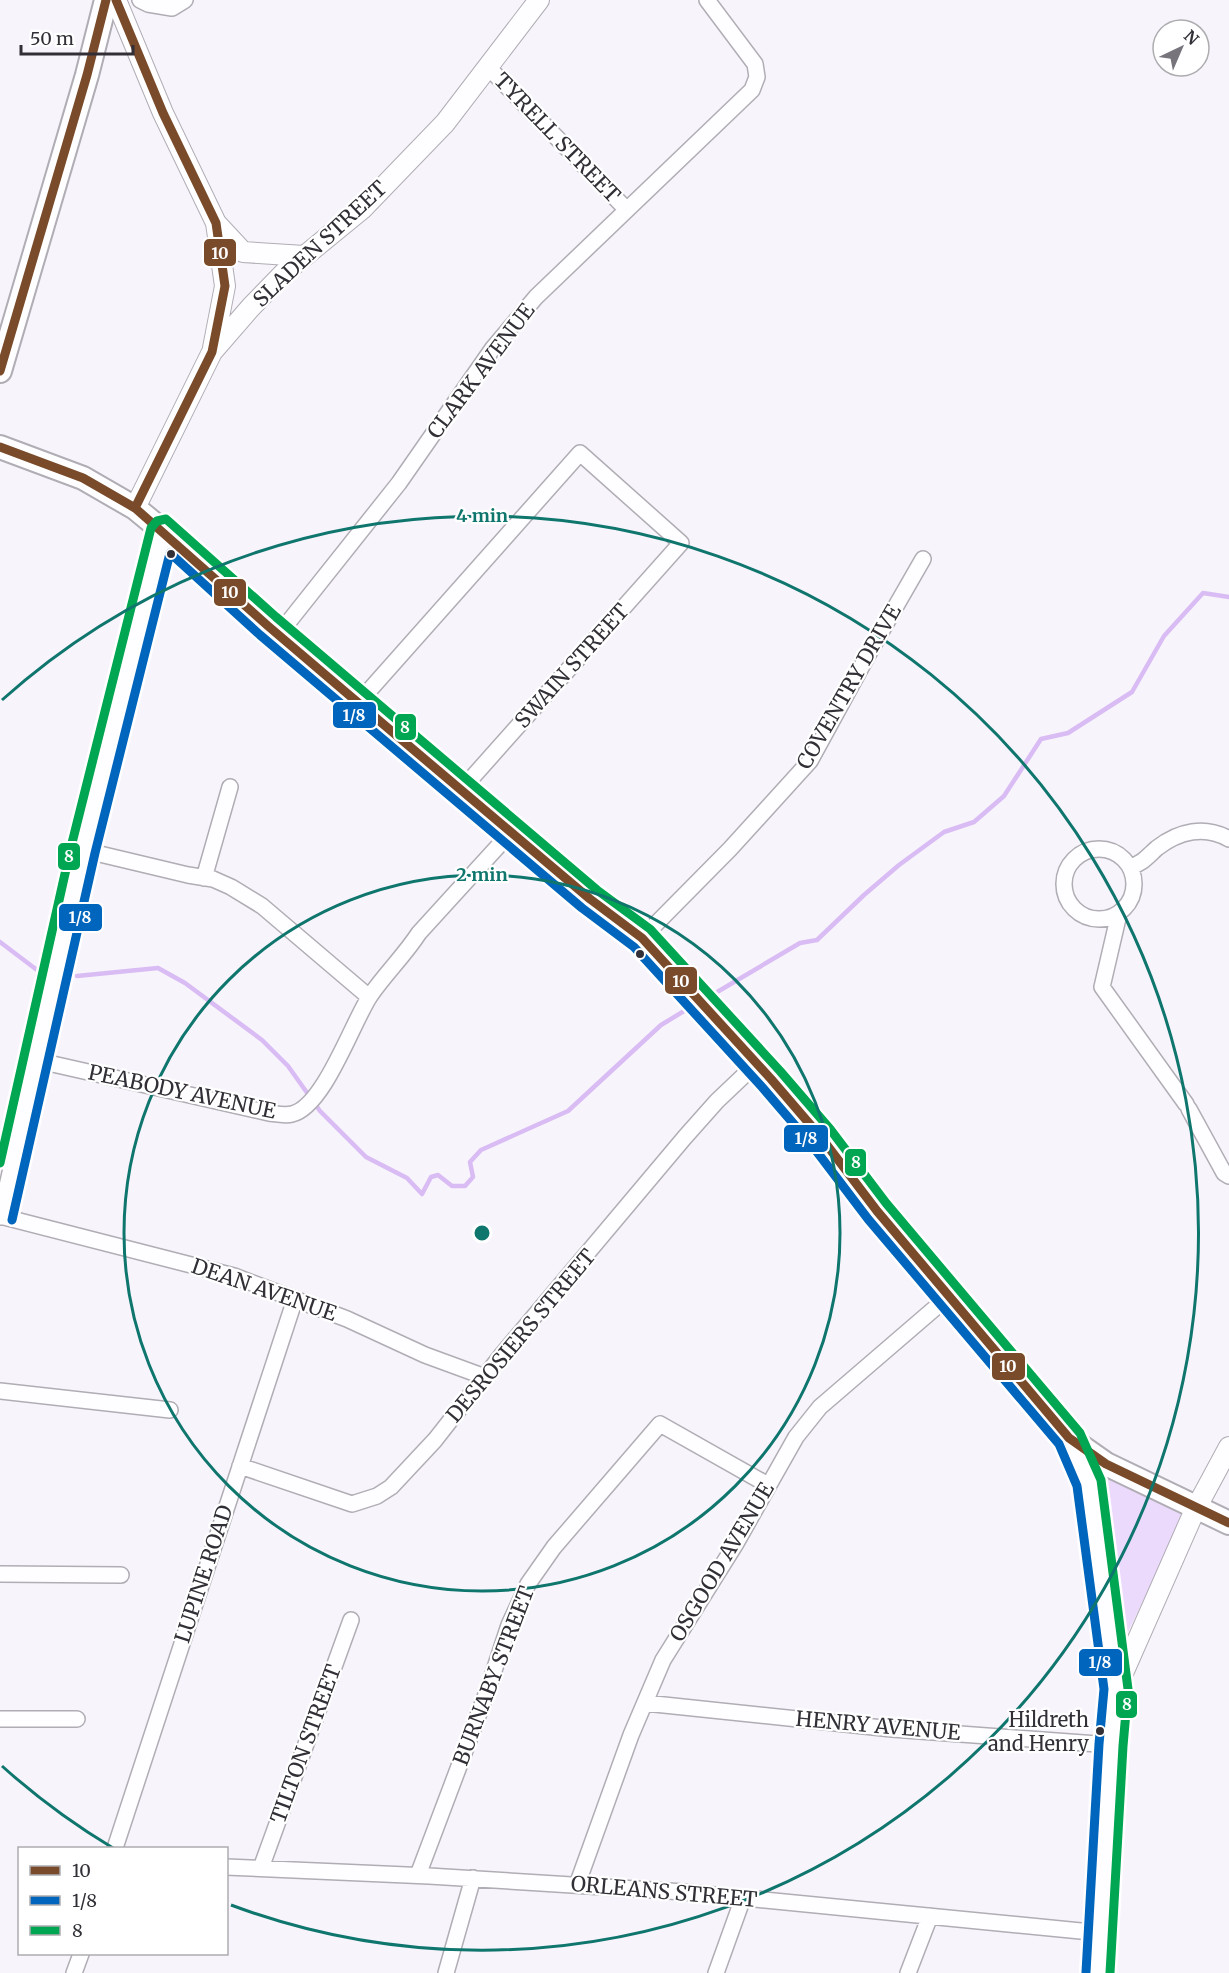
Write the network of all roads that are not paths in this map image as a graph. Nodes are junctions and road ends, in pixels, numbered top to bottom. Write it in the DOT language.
graph roads {
  1 [pos="106,0"];
  2 [pos="116,0"];
  3 [pos="140,0"];
  4 [pos="185,0"];
  5 [pos="539,0"];
  6 [pos="708,0"];
  7 [pos="487,66"];
  8 [pos="626,209"];
  9 [pos="216,223"];
  10 [pos="304,256"];
  11 [pos="212,352"];
  12 [pos="0,371"];
  13 [pos="0,447"];
  14 [pos="135,508"];
  15 [pos="163,531"];
  16 [pos="923,560"];
  17 [pos="279,634"];
  18 [pos="359,702"];
  19 [pos="230,787"];
  20 [pos="462,789"];
  21 [pos="512,831"];
  22 [pos="1229,839"];
  23 [pos="83,850"];
  24 [pos="1130,867"];
  25 [pos="204,878"];
  26 [pos="1119,914"];
  27 [pos="642,938"];
  28 [pos="369,997"];
  29 [pos="35,1060"];
  30 [pos="757,1063"];
  31 [pos="1229,1176"];
  32 [pos="0,1217"];
  33 [pos="949,1296"];
  34 [pos="295,1299"];
  35 [pos="485,1377"];
  36 [pos="0,1391"];
  37 [pos="170,1410"];
  38 [pos="1069,1438"];
  39 [pos="1229,1447"];
  40 [pos="240,1466"];
  41 [pos="768,1485"];
  42 [pos="1197,1507"];
  43 [pos="1229,1523"];
  44 [pos="0,1574"];
  45 [pos="121,1575"];
  46 [pos="351,1620"];
  47 [pos="1116,1689"];
  48 [pos="645,1703"];
  49 [pos="0,1719"];
  50 [pos="77,1719"];
  51 [pos="1111,1745"];
  52 [pos="115,1847"];
  53 [pos="228,1866"];
  54 [pos="261,1868"];
  55 [pos="418,1875"];
  56 [pos="472,1878"];
  57 [pos="577,1885"];
  58 [pos="743,1898"];
  59 [pos="930,1916"];
  60 [pos="1101,1932"];
  61 [pos="80,1955"];
  62 [pos="74,1973"];
  63 [pos="446,1973"];
  64 [pos="716,1973"];
  65 [pos="908,1973"];
  66 [pos="1098,1973"];
  1 -- 12 [label="main road"];
  2 -- 9 [label="street"];
  3 -- 4 [label="street"];
  5 -- 7 [label="street, SLADEN STREET"];
  6 -- 8 [label="street, CLARK AVENUE"];
  7 -- 8 [label="street, TYRELL STREET"];
  7 -- 10 [label="street, SLADEN STREET"];
  8 -- 17 [label="street, CLARK AVENUE"];
  9 -- 10 [label="street"];
  9 -- 11 [label="street"];
  10 -- 11 [label="street, SLADEN STREET"];
  11 -- 14 [label="street, SLADEN STREET"];
  13 -- 14 [label="main road"];
  14 -- 15 [label="main road"];
  15 -- 17 [label="main road"];
  15 -- 23 [label="street"];
  16 -- 27 [label="street, COVENTRY DRIVE"];
  17 -- 18 [label="main road"];
  18 -- 20 [label="main road"];
  18 -- 20 [label="street, SWAIN STREET"];
  19 -- 25 [label="street"];
  20 -- 21 [label="main road"];
  21 -- 27 [label="main road"];
  21 -- 28 [label="street, PEABODY AVENUE"];
  22 -- 24 [label="street"];
  23 -- 25 [label="street"];
  23 -- 29 [label="street"];
  24 -- 26 [label="street"];
  24 -- 26 [label="street"];
  25 -- 28 [label="street"];
  26 -- 31 [label="street"];
  27 -- 30 [label="main road"];
  28 -- 29 [label="street, PEABODY AVENUE"];
  29 -- 32 [label="street"];
  30 -- 33 [label="main road"];
  30 -- 35 [label="street, DESROSIERS STREET"];
  32 -- 34 [label="street, DEAN AVENUE"];
  33 -- 38 [label="main road"];
  33 -- 41 [label="street, OSGOOD AVENUE"];
  34 -- 35 [label="street, DEAN AVENUE"];
  34 -- 40 [label="street, LUPINE ROAD"];
  35 -- 40 [label="street, DESROSIERS STREET"];
  36 -- 37 [label="street"];
  38 -- 42 [label="main road"];
  38 -- 47 [label="main road"];
  39 -- 42 [label="street"];
  40 -- 52 [label="street, LUPINE ROAD"];
  41 -- 48 [label="street, OSGOOD AVENUE"];
  41 -- 55 [label="street, BURNABY STREET"];
  42 -- 43 [label="main road"];
  42 -- 47 [label="street"];
  44 -- 45 [label="street"];
  46 -- 54 [label="street, TILTON STREET"];
  47 -- 51 [label="street"];
  48 -- 51 [label="street, HENRY AVENUE"];
  48 -- 57 [label="street, OSGOOD AVENUE"];
  49 -- 50 [label="street"];
  51 -- 60 [label="street"];
  53 -- 54 [label="street, ORLEANS STREET"];
  54 -- 55 [label="street, ORLEANS STREET"];
  55 -- 56 [label="street, ORLEANS STREET"];
  56 -- 57 [label="street, ORLEANS STREET"];
  56 -- 63 [label="street"];
  57 -- 58 [label="street, ORLEANS STREET"];
  58 -- 59 [label="street, ORLEANS STREET"];
  58 -- 64 [label="street"];
  59 -- 60 [label="street, ORLEANS STREET"];
  59 -- 65 [label="street"];
  60 -- 66 [label="street"];
  61 -- 62 [label="street"];
}
